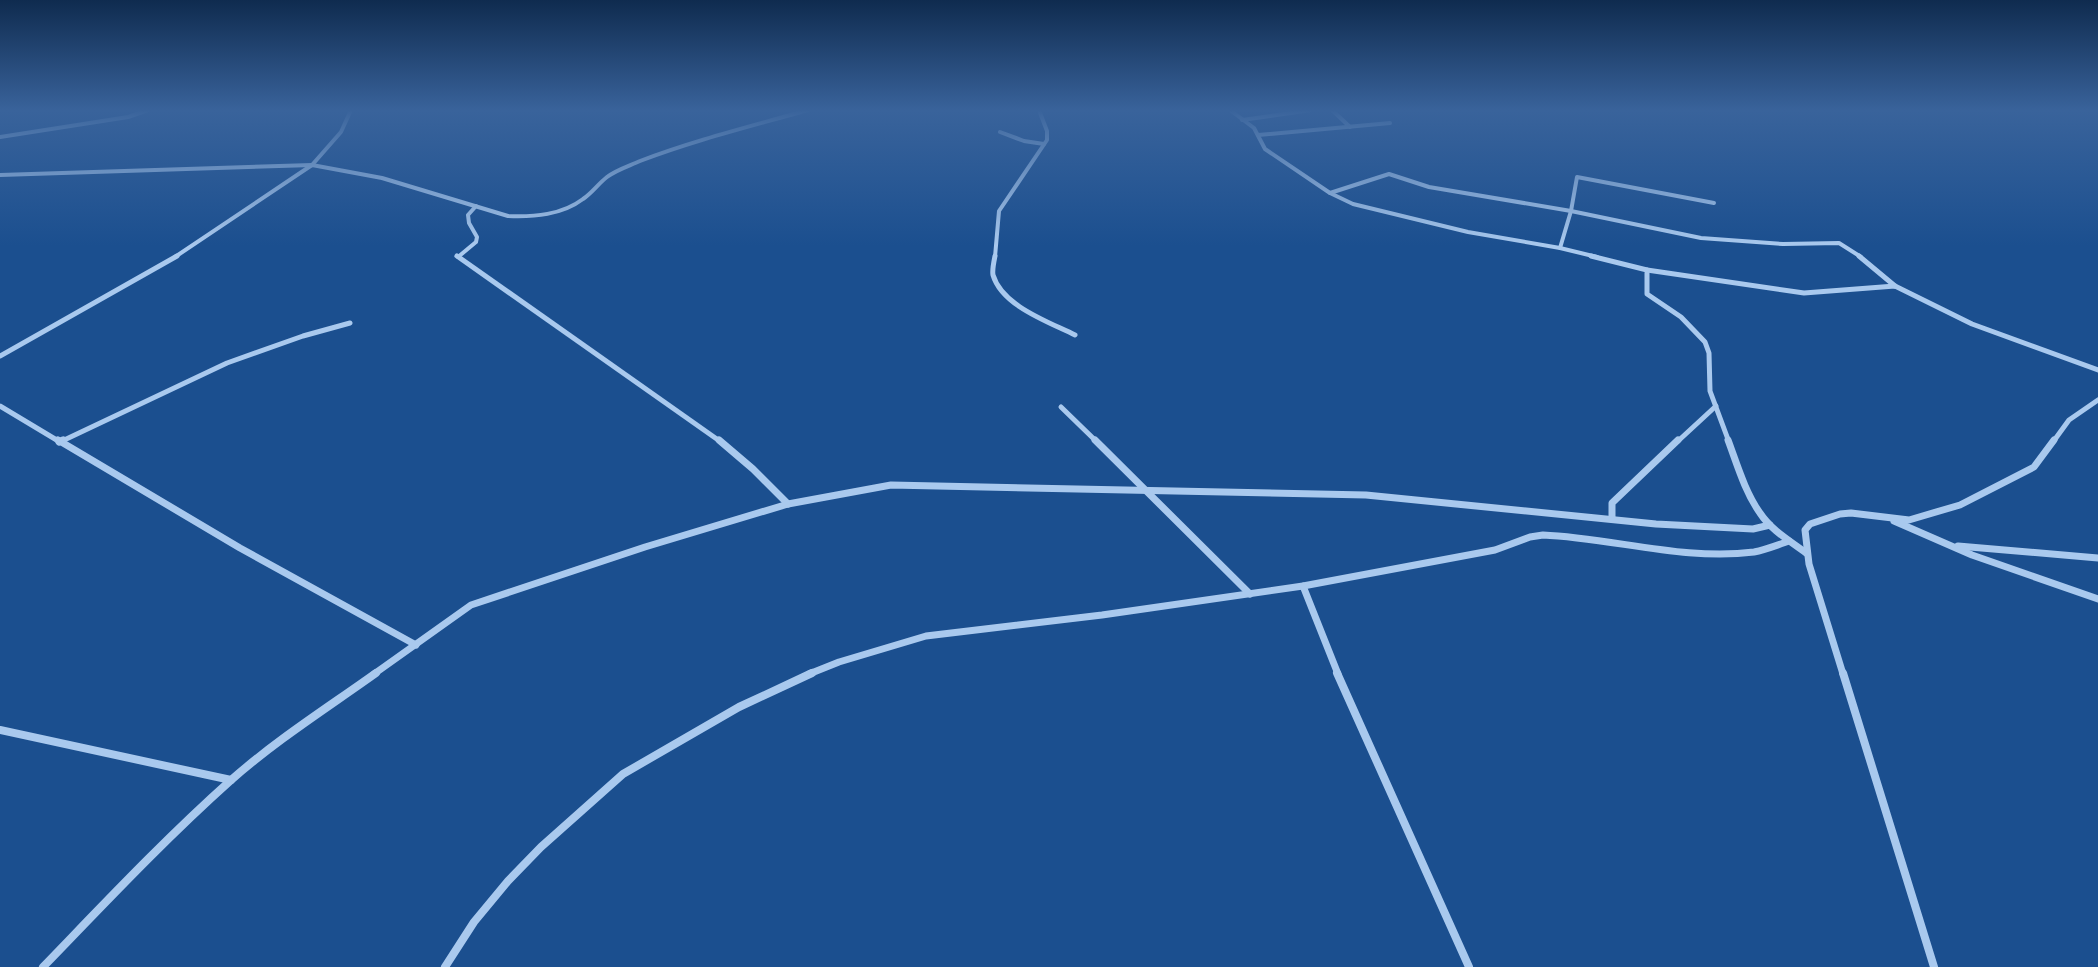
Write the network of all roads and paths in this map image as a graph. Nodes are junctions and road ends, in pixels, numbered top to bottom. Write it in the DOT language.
graph roads {
  1 [pos="322,155"];
  2 [pos="663,155"];
  3 [pos="1037,155"];
  4 [pos="1273,155"];
  5 [pos="312,165"];
  6 [pos="0,175"];
  7 [pos="1330,193"];
  8 [pos="1714,203"];
  9 [pos="476,206"];
  10 [pos="1571,211"];
  11 [pos="1560,248"];
  12 [pos="1647,270"];
  13 [pos="1895,286"];
  14 [pos="351,324"];
  15 [pos="1075,335"];
  16 [pos="0,356"];
  17 [pos="2098,370"];
  18 [pos="2098,400"];
  19 [pos="0,406"];
  20 [pos="1716,406"];
  21 [pos="1061,407"];
  22 [pos="59,442"];
  23 [pos="1148,491"];
  24 [pos="788,504"];
  25 [pos="1884,517"];
  26 [pos="1612,519"];
  27 [pos="1770,525"];
  28 [pos="1790,541"];
  29 [pos="1950,546"];
  30 [pos="1806,553"];
  31 [pos="2098,558"];
  32 [pos="1303,586"];
  33 [pos="1250,594"];
  34 [pos="2098,599"];
  35 [pos="416,645"];
  36 [pos="0,730"];
  37 [pos="231,780"];
  38 [pos="43,967"];
  39 [pos="445,967"];
  40 [pos="1469,967"];
  41 [pos="1935,967"];
  1 -- 5 [label="street"];
  2 -- 9 [label="street"];
  3 -- 15 [label="street"];
  4 -- 7 [label="street"];
  5 -- 6 [label="street"];
  5 -- 9 [label="street"];
  5 -- 16 [label="street"];
  7 -- 10 [label="street"];
  7 -- 11 [label="street"];
  8 -- 10 [label="street"];
  9 -- 24 [label="street"];
  10 -- 11 [label="street"];
  10 -- 13 [label="street"];
  11 -- 12 [label="street"];
  12 -- 13 [label="street"];
  12 -- 20 [label="street"];
  13 -- 17 [label="street"];
  14 -- 22 [label="street"];
  18 -- 25 [label="street"];
  19 -- 22 [label="street"];
  20 -- 26 [label="street"];
  20 -- 27 [label="street"];
  21 -- 23 [label="street"];
  22 -- 35 [label="street"];
  23 -- 24 [label="street"];
  23 -- 26 [label="street"];
  23 -- 33 [label="street"];
  24 -- 35 [label="street"];
  25 -- 29 [label="street"];
  25 -- 30 [label="street"];
  26 -- 27 [label="street"];
  27 -- 28 [label="street"];
  28 -- 30 [label="street"];
  28 -- 32 [label="street"];
  29 -- 31 [label="street"];
  29 -- 34 [label="street"];
  30 -- 41 [label="street"];
  32 -- 33 [label="street"];
  32 -- 40 [label="street"];
  33 -- 39 [label="street"];
  35 -- 37 [label="street"];
  36 -- 37 [label="street"];
  37 -- 38 [label="street"];
}
